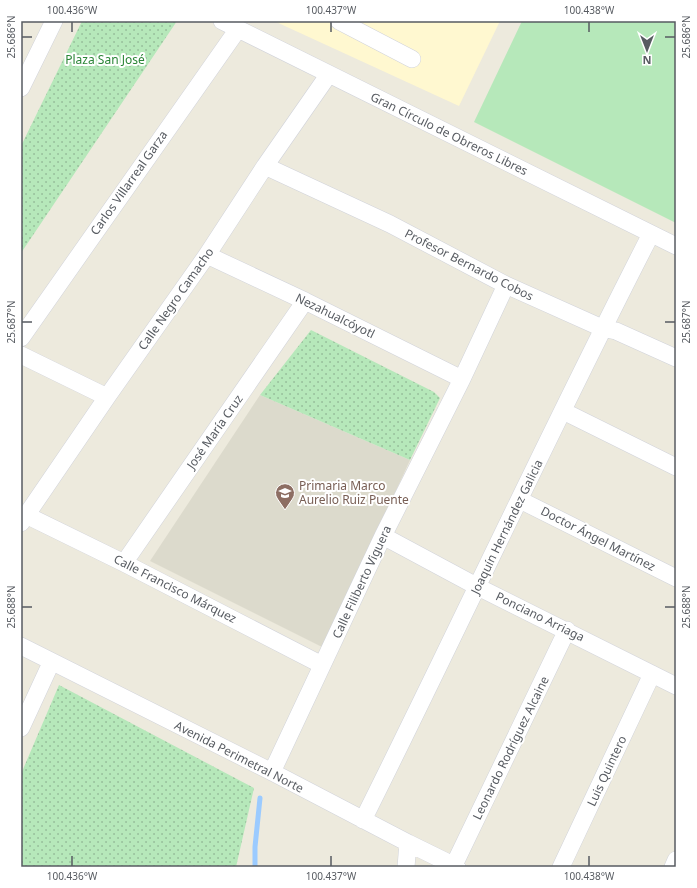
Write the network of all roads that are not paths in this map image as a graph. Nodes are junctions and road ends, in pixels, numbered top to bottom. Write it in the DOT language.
graph roads {
  1 [pos="54,21"];
  2 [pos="222,21"];
  3 [pos="339,21"];
  4 [pos="238,28"];
  5 [pos="412,59"];
  6 [pos="329,74"];
  7 [pos="21,88"];
  8 [pos="265,166"];
  9 [pos="651,234"];
  10 [pos="676,246"];
  11 [pos="207,254"];
  12 [pos="506,285"];
  13 [pos="305,301"];
  14 [pos="602,328"];
  15 [pos="21,338"];
  16 [pos="21,354"];
  17 [pos="676,358"];
  18 [pos="462,379"];
  19 [pos="106,397"];
  20 [pos="563,411"];
  21 [pos="676,467"];
  22 [pos="520,500"];
  23 [pos="24,519"];
  24 [pos="383,536"];
  25 [pos="124,563"];
  26 [pos="676,578"];
  27 [pos="478,587"];
  28 [pos="568,630"];
  29 [pos="21,646"];
  30 [pos="51,663"];
  31 [pos="322,665"];
  32 [pos="652,674"];
  33 [pos="676,686"];
  34 [pos="21,728"];
  35 [pos="272,772"];
  36 [pos="363,820"];
  37 [pos="408,843"];
  38 [pos="676,860"];
  39 [pos="456,866"];
  40 [pos="406,867"];
  41 [pos="561,867"];
  42 [pos="673,867"];
  1 -- 7 [label="street"];
  2 -- 4 [label="street, Gran Círculo de Obreros Libres"];
  3 -- 5 [label="street"];
  4 -- 6 [label="street, Gran Círculo de Obreros Libres"];
  4 -- 15 [label="street, Carlos Villarreal Garza"];
  6 -- 8 [label="street, Calle Negro Camacho"];
  6 -- 9 [label="street, Gran Círculo de Obreros Libres"];
  8 -- 11 [label="street, Calle Negro Camacho"];
  8 -- 12 [label="street, Profesor Bernardo Cobos"];
  9 -- 10 [label="street, Gran Círculo de Obreros Libres"];
  9 -- 14 [label="street, Joaquín Hernández Galicia"];
  11 -- 13 [label="street, Nezahualcóyotl"];
  11 -- 19 [label="street, Calle Negro Camacho"];
  12 -- 14 [label="street, Profesor Bernardo Cobos"];
  12 -- 18 [label="street, Calle Filiberto Viguera"];
  13 -- 18 [label="street, Nezahualcóyotl"];
  13 -- 25 [label="street, José María Cruz"];
  14 -- 17 [label="street, Profesor Bernardo Cobos"];
  14 -- 20 [label="street, Joaquín Hernández Galicia"];
  16 -- 19 [label="street"];
  18 -- 24 [label="street, Calle Filiberto Viguera"];
  19 -- 23 [label="street, Calle Negro Camacho"];
  20 -- 21 [label="street"];
  20 -- 22 [label="street, Joaquín Hernández Galicia"];
  22 -- 26 [label="street, Doctor Ángel Martínez"];
  22 -- 27 [label="street, Joaquín Hernández Galicia"];
  23 -- 25 [label="street, Calle Francisco Márquez"];
  24 -- 27 [label="street, Ponciano Arriaga"];
  24 -- 31 [label="street, Calle Filiberto Viguera"];
  25 -- 31 [label="street, Calle Francisco Márquez"];
  27 -- 28 [label="street, Ponciano Arriaga"];
  27 -- 36 [label="street, Joaquín Hernández Galicia"];
  28 -- 32 [label="street, Ponciano Arriaga"];
  28 -- 39 [label="street, Leonardo Rodríguez Alcaine"];
  29 -- 30 [label="street, Avenida Perimetral Norte"];
  30 -- 34 [label="street"];
  30 -- 35 [label="street, Avenida Perimetral Norte"];
  31 -- 35 [label="street, Calle Filiberto Viguera"];
  32 -- 33 [label="street, Ponciano Arriaga"];
  32 -- 41 [label="street, Luis Quintero"];
  35 -- 36 [label="street, Avenida Perimetral Norte"];
  36 -- 37 [label="street, Avenida Perimetral Norte"];
  37 -- 39 [label="street, Avenida Perimetral Norte"];
  37 -- 40 [label="street"];
  38 -- 42 [label="street"];
}
